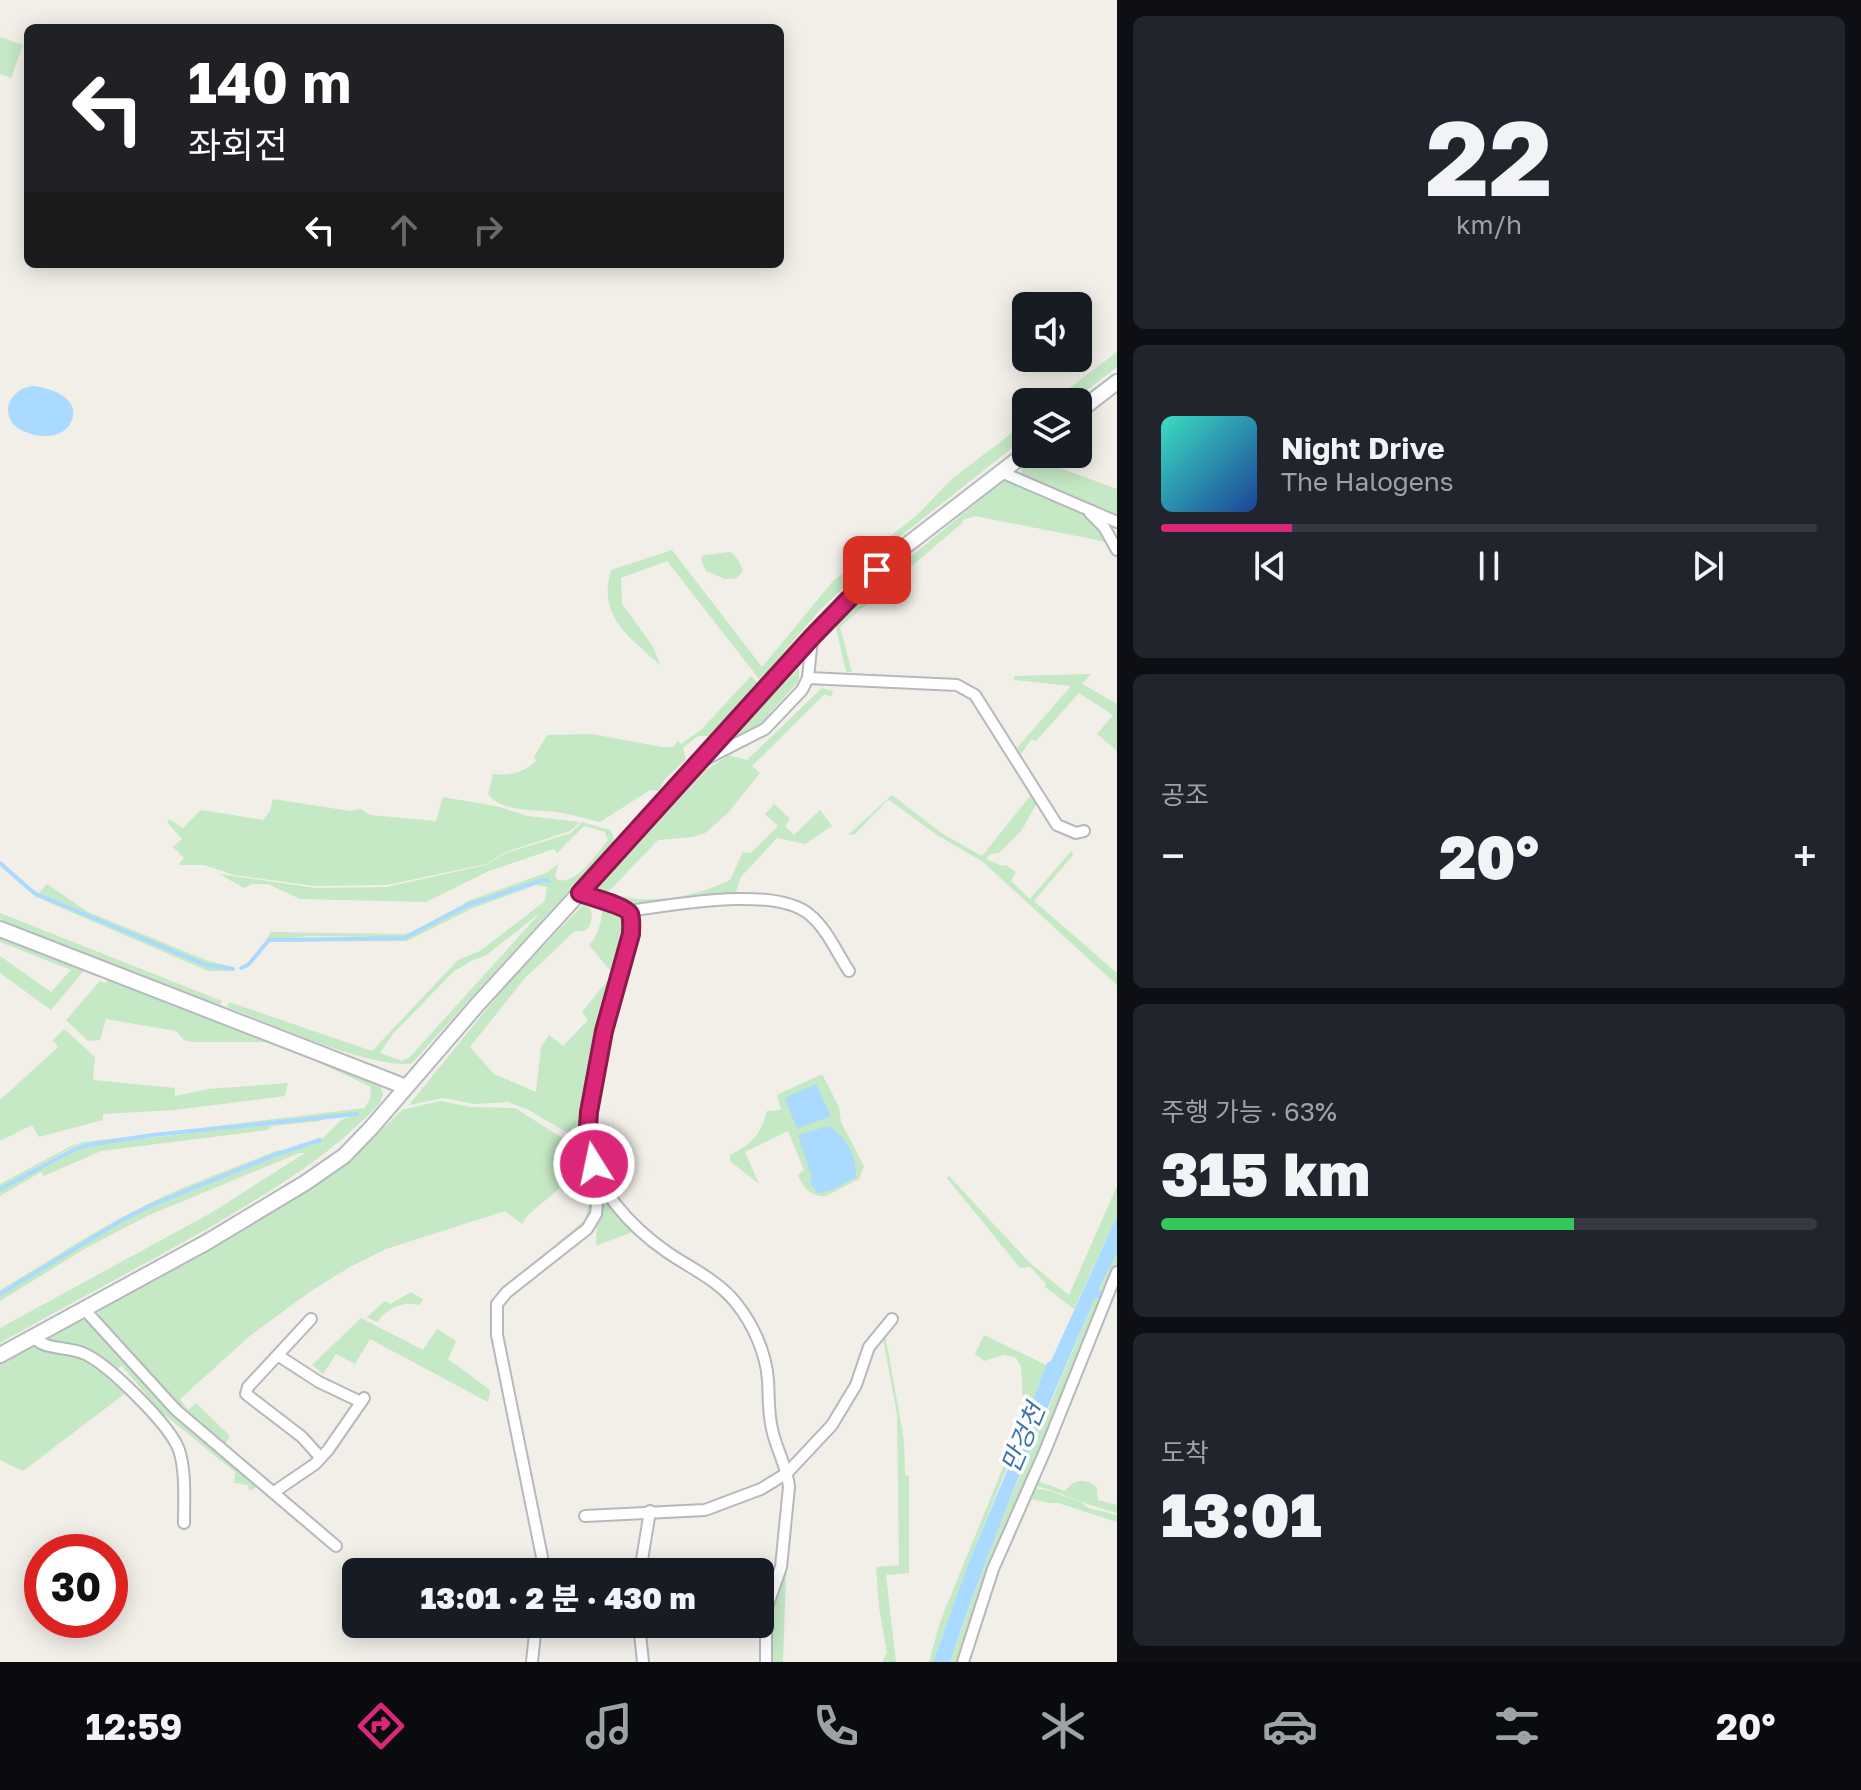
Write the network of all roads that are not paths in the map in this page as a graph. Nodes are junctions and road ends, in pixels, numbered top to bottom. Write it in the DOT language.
graph roads {
  1 [pos="1117,382"];
  2 [pos="1092,401"];
  3 [pos="1012,464"];
  4 [pos="1001,472"];
  5 [pos="1082,507"];
  6 [pos="1117,522"];
  7 [pos="1117,550"];
  8 [pos="812,637"];
  9 [pos="808,678"];
  10 [pos="695,765"];
  11 [pos="1084,831"];
  12 [pos="580,893"];
  13 [pos="628,911"];
  14 [pos="0,929"];
  15 [pos="849,971"];
  16 [pos="406,1087"];
  17 [pos="599,1177"];
  18 [pos="1117,1272"];
  19 [pos="84,1309"];
  20 [pos="311,1319"];
  21 [pos="892,1319"];
  22 [pos="34,1338"];
  23 [pos="0,1355"];
  24 [pos="279,1356"];
  25 [pos="320,1457"];
  26 [pos="787,1473"];
  27 [pos="274,1492"];
  28 [pos="650,1511"];
  29 [pos="585,1516"];
  30 [pos="184,1523"];
  31 [pos="336,1546"];
  32 [pos="542,1558"];
  33 [pos="642,1558"];
  34 [pos="535,1638"];
  35 [pos="640,1638"];
  36 [pos="532,1662"];
  37 [pos="643,1662"];
  38 [pos="766,1662"];
  39 [pos="963,1662"];
  1 -- 2 [label="main road"];
  3 -- 4 [label="main road"];
  4 -- 5 [label="street"];
  4 -- 8 [label="main road"];
  5 -- 6 [label="street"];
  5 -- 7 [label="street"];
  8 -- 9 [label="street"];
  8 -- 10 [label="main road"];
  9 -- 10 [label="street"];
  9 -- 11 [label="street"];
  10 -- 12 [label="main road"];
  12 -- 13 [label="street"];
  12 -- 16 [label="main road"];
  13 -- 15 [label="street"];
  13 -- 17 [label="street"];
  14 -- 16 [label="main road"];
  16 -- 19 [label="main road"];
  17 -- 26 [label="street"];
  17 -- 32 [label="street"];
  18 -- 39 [label="street"];
  19 -- 22 [label="main road"];
  19 -- 27 [label="street"];
  20 -- 24 [label="street"];
  21 -- 26 [label="street"];
  22 -- 23 [label="main road"];
  22 -- 30 [label="street"];
  24 -- 25 [label="street"];
  24 -- 25 [label="street"];
  25 -- 27 [label="street"];
  26 -- 28 [label="street"];
  26 -- 38 [label="street"];
  27 -- 31 [label="street"];
  28 -- 29 [label="street"];
  28 -- 33 [label="street"];
  34 -- 36 [label="street"];
  35 -- 37 [label="street"];
}
